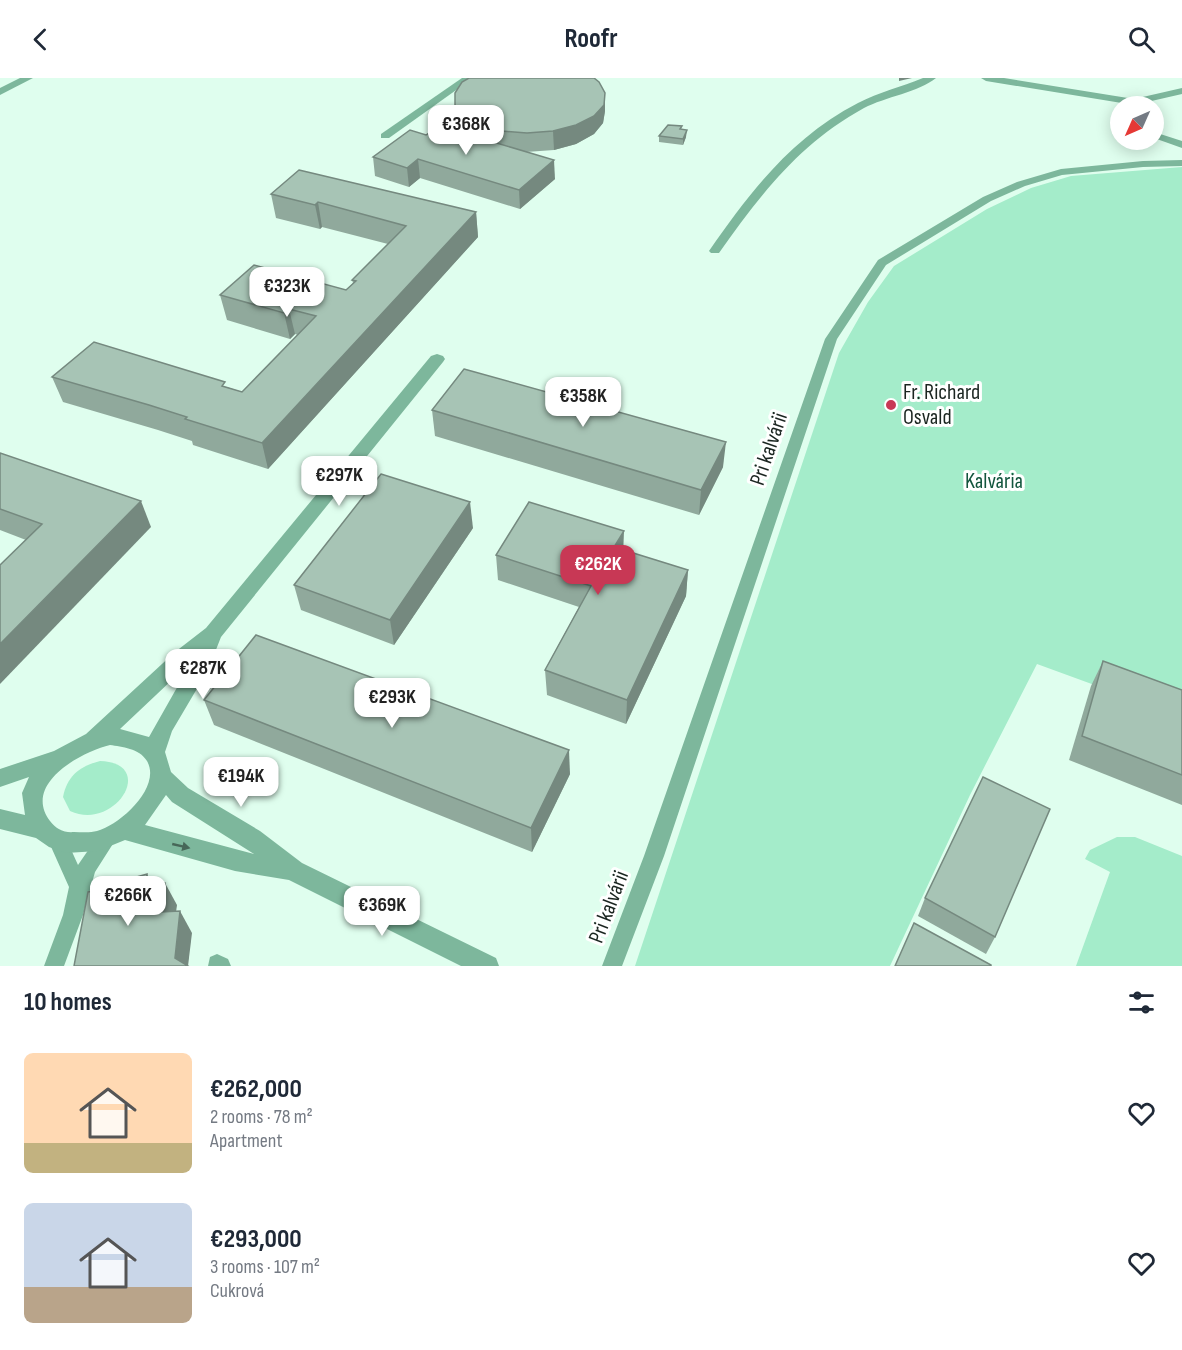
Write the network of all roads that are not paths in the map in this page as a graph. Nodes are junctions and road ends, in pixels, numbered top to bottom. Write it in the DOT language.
graph roads {
  1 [pos="28,78"];
  2 [pos="468,78"];
  3 [pos="931,78"];
  4 [pos="986,78"];
  5 [pos="1182,91"];
  6 [pos="0,92"];
  7 [pos="1163,96"];
  8 [pos="1110,100"];
  9 [pos="385,136"];
  10 [pos="1164,139"];
  11 [pos="1182,145"];
  12 [pos="1182,163"];
  13 [pos="715,251"];
  14 [pos="437,359"];
  15 [pos="213,633"];
  16 [pos="95,738"];
  17 [pos="154,754"];
  18 [pos="57,759"];
  19 [pos="161,776"];
  20 [pos="0,778"];
  21 [pos="0,819"];
  22 [pos="50,834"];
  23 [pos="116,835"];
  24 [pos="294,871"];
  25 [pos="79,887"];
  26 [pos="54,966"];
  27 [pos="487,966"];
  28 [pos="612,966"];
  1 -- 6 [label="lane"];
  2 -- 9 [label="lane"];
  3 -- 13 [label="lane"];
  4 -- 8 [label="lane"];
  5 -- 7 [label="lane"];
  10 -- 11 [label="lane"];
  12 -- 28 [label="lane, Pri kalvárii"];
  14 -- 15 [label="street"];
  15 -- 16 [label="street"];
  15 -- 17 [label="street"];
  16 -- 17 [label="street"];
  16 -- 18 [label="street"];
  17 -- 19 [label="street"];
  18 -- 20 [label="street"];
  18 -- 22 [label="street"];
  19 -- 23 [label="street"];
  19 -- 24 [label="street"];
  21 -- 22 [label="street"];
  22 -- 23 [label="street"];
  22 -- 25 [label="lane"];
  23 -- 24 [label="street, one-way"];
  23 -- 25 [label="lane"];
  24 -- 27 [label="street"];
  25 -- 26 [label="lane"];
}
